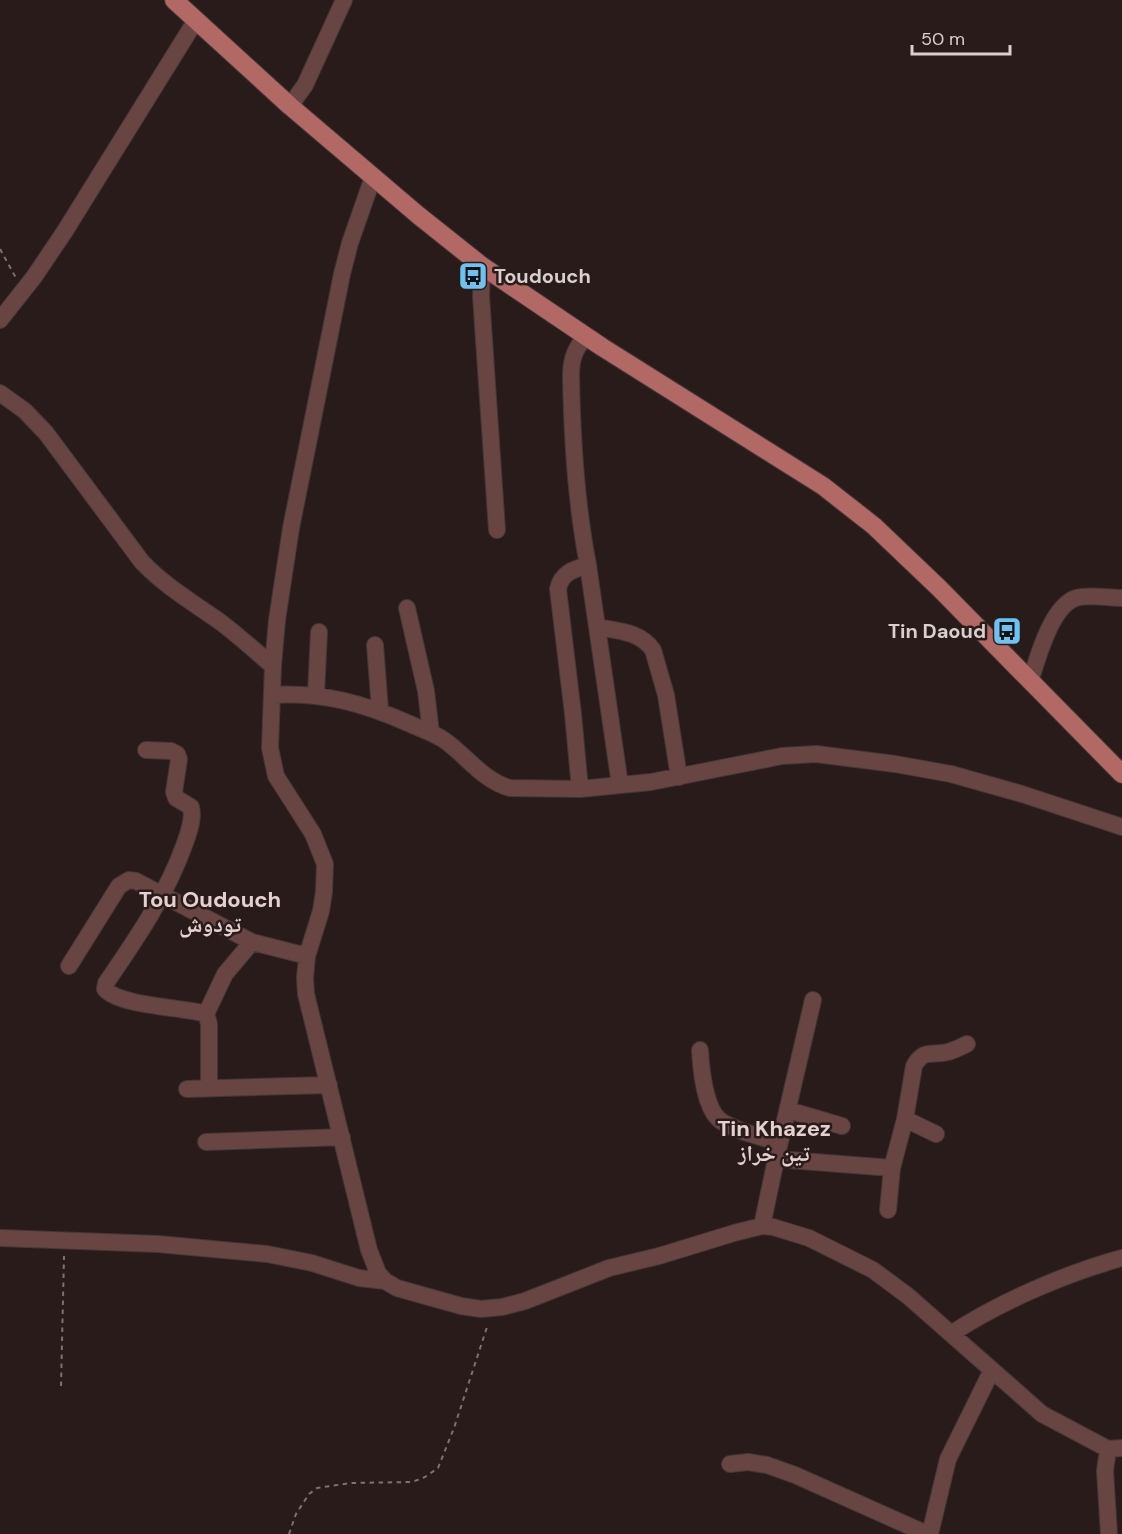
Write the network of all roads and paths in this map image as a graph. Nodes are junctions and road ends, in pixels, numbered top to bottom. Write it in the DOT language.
graph roads {
  1 [pos="174,0"];
  2 [pos="344,0"];
  3 [pos="196,20"];
  4 [pos="290,106"];
  5 [pos="373,177"];
  6 [pos="0,249"];
  7 [pos="482,266"];
  8 [pos="23,291"];
  9 [pos="0,321"];
  10 [pos="587,336"];
  11 [pos="0,393"];
  12 [pos="497,530"];
  13 [pos="588,566"];
  14 [pos="1122,598"];
  15 [pos="407,608"];
  16 [pos="597,627"];
  17 [pos="319,632"];
  18 [pos="375,645"];
  19 [pos="273,666"];
  20 [pos="1030,682"];
  21 [pos="316,694"];
  22 [pos="272,695"];
  23 [pos="380,710"];
  24 [pos="431,733"];
  25 [pos="146,750"];
  26 [pos="1122,774"];
  27 [pos="679,777"];
  28 [pos="620,785"];
  29 [pos="580,789"];
  30 [pos="1122,827"];
  31 [pos="164,894"];
  32 [pos="252,942"];
  33 [pos="307,956"];
  34 [pos="69,966"];
  35 [pos="813,1000"];
  36 [pos="206,1014"];
  37 [pos="967,1044"];
  38 [pos="700,1050"];
  39 [pos="329,1085"];
  40 [pos="209,1088"];
  41 [pos="187,1089"];
  42 [pos="788,1110"];
  43 [pos="905,1119"];
  44 [pos="842,1126"];
  45 [pos="936,1134"];
  46 [pos="342,1137"];
  47 [pos="206,1142"];
  48 [pos="778,1151"];
  49 [pos="892,1168"];
  50 [pos="888,1210"];
  51 [pos="762,1226"];
  52 [pos="0,1238"];
  53 [pos="64,1241"];
  54 [pos="1122,1258"];
  55 [pos="385,1281"];
  56 [pos="492,1308"];
  57 [pos="951,1334"];
  58 [pos="992,1370"];
  59 [pos="61,1386"];
  60 [pos="1115,1448"];
  61 [pos="730,1464"];
  62 [pos="289,1534"];
  63 [pos="929,1534"];
  64 [pos="1109,1534"];
  1 -- 3 [label="main road"];
  2 -- 4 [label="street"];
  3 -- 4 [label="main road"];
  3 -- 8 [label="street"];
  4 -- 5 [label="main road"];
  5 -- 7 [label="main road"];
  5 -- 19 [label="street"];
  6 -- 8 [label="path"];
  7 -- 10 [label="main road"];
  7 -- 12 [label="street"];
  8 -- 9 [label="street"];
  10 -- 13 [label="street"];
  10 -- 20 [label="main road"];
  11 -- 19 [label="street"];
  13 -- 16 [label="street"];
  13 -- 29 [label="street"];
  14 -- 20 [label="street"];
  15 -- 24 [label="street"];
  16 -- 27 [label="street"];
  16 -- 28 [label="street"];
  17 -- 21 [label="street"];
  18 -- 23 [label="street"];
  19 -- 22 [label="street"];
  20 -- 26 [label="main road"];
  21 -- 22 [label="street"];
  21 -- 23 [label="street"];
  22 -- 33 [label="street"];
  23 -- 24 [label="street"];
  24 -- 29 [label="street"];
  25 -- 31 [label="street"];
  27 -- 28 [label="street"];
  27 -- 30 [label="street"];
  28 -- 29 [label="street"];
  31 -- 32 [label="street"];
  31 -- 34 [label="street"];
  31 -- 36 [label="street"];
  32 -- 33 [label="street"];
  32 -- 36 [label="street"];
  33 -- 39 [label="street"];
  35 -- 42 [label="street"];
  36 -- 40 [label="street"];
  37 -- 43 [label="street"];
  38 -- 48 [label="street"];
  39 -- 40 [label="street"];
  39 -- 46 [label="street"];
  40 -- 41 [label="street"];
  42 -- 44 [label="street"];
  42 -- 48 [label="street"];
  43 -- 45 [label="street"];
  43 -- 49 [label="street"];
  46 -- 47 [label="street"];
  46 -- 55 [label="street"];
  48 -- 49 [label="street"];
  48 -- 51 [label="street"];
  49 -- 50 [label="street"];
  51 -- 56 [label="street"];
  51 -- 57 [label="street"];
  52 -- 53 [label="street"];
  53 -- 55 [label="street"];
  53 -- 59 [label="path"];
  54 -- 57 [label="street"];
  55 -- 56 [label="street"];
  56 -- 62 [label="path"];
  57 -- 58 [label="street"];
  58 -- 60 [label="street"];
  58 -- 63 [label="street"];
  60 -- 64 [label="street"];
  61 -- 63 [label="street"];
}
